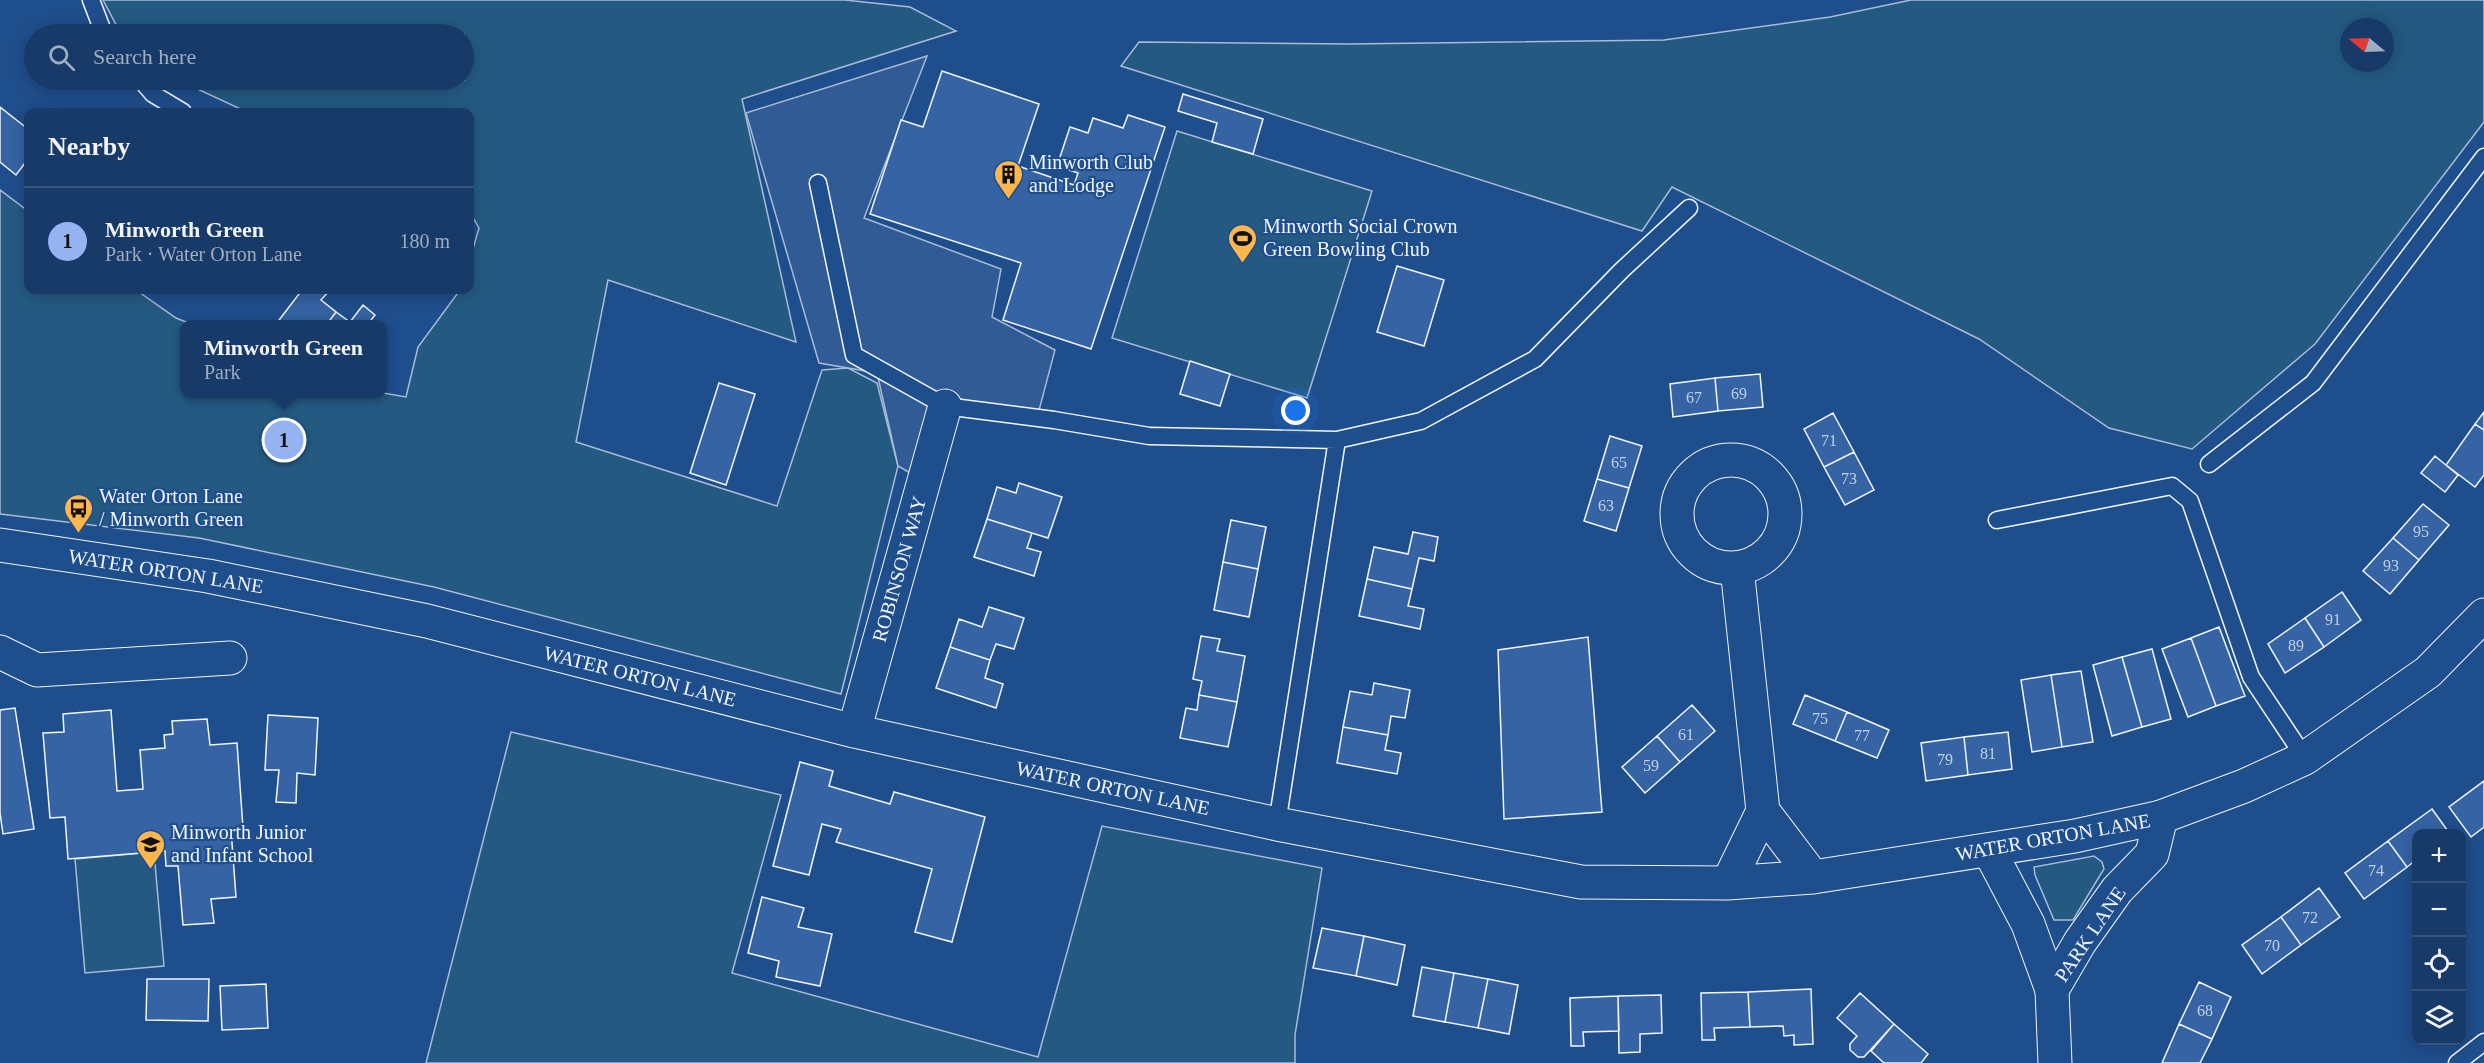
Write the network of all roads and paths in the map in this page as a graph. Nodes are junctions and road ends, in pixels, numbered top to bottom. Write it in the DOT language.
graph roads {
  1 [pos="92,0"];
  2 [pos="100,24"];
  3 [pos="150,90"];
  4 [pos="176,108"];
  5 [pos="2484,157"];
  6 [pos="818,183"];
  7 [pos="1689,208"];
  8 [pos="945,406"];
  9 [pos="1337,440"];
  10 [pos="2209,464"];
  11 [pos="1997,520"];
  12 [pos="0,545"];
  13 [pos="1737,568"];
  14 [pos="2484,615"];
  15 [pos="0,652"];
  16 [pos="230,658"];
  17 [pos="854,731"];
  18 [pos="2305,758"];
  19 [pos="1763,811"];
  20 [pos="2161,817"];
  21 [pos="1278,824"];
  22 [pos="1989,850"];
  23 [pos="1813,877"];
  24 [pos="1728,883"];
  25 [pos="2052,990"];
  26 [pos="2484,1042"];
  27 [pos="2055,1063"];
  28 [pos="2457,1063"];
  1 -- 2 [label="lane"];
  3 -- 4 [label="lane"];
  5 -- 10 [label="lane"];
  6 -- 8 [label="lane"];
  7 -- 9 [label="lane"];
  8 -- 9 [label="lane"];
  8 -- 17 [label="street, ROBINSON WAY"];
  9 -- 21 [label="lane"];
  11 -- 18 [label="lane"];
  12 -- 17 [label="street, WATER ORTON LANE"];
  13 -- 19 [label="street"];
  14 -- 18 [label="street, WATER ORTON LANE"];
  15 -- 16 [label="street"];
  17 -- 21 [label="street, WATER ORTON LANE"];
  18 -- 20 [label="street, WATER ORTON LANE"];
  19 -- 23 [label="street"];
  19 -- 24 [label="street"];
  20 -- 22 [label="street, WATER ORTON LANE"];
  20 -- 25 [label="street, PARK LANE"];
  21 -- 24 [label="street, WATER ORTON LANE"];
  22 -- 23 [label="street, WATER ORTON LANE"];
  22 -- 25 [label="street, PARK LANE"];
  23 -- 24 [label="street, WATER ORTON LANE"];
  25 -- 27 [label="street, PARK LANE"];
  26 -- 28 [label="lane"];
}
